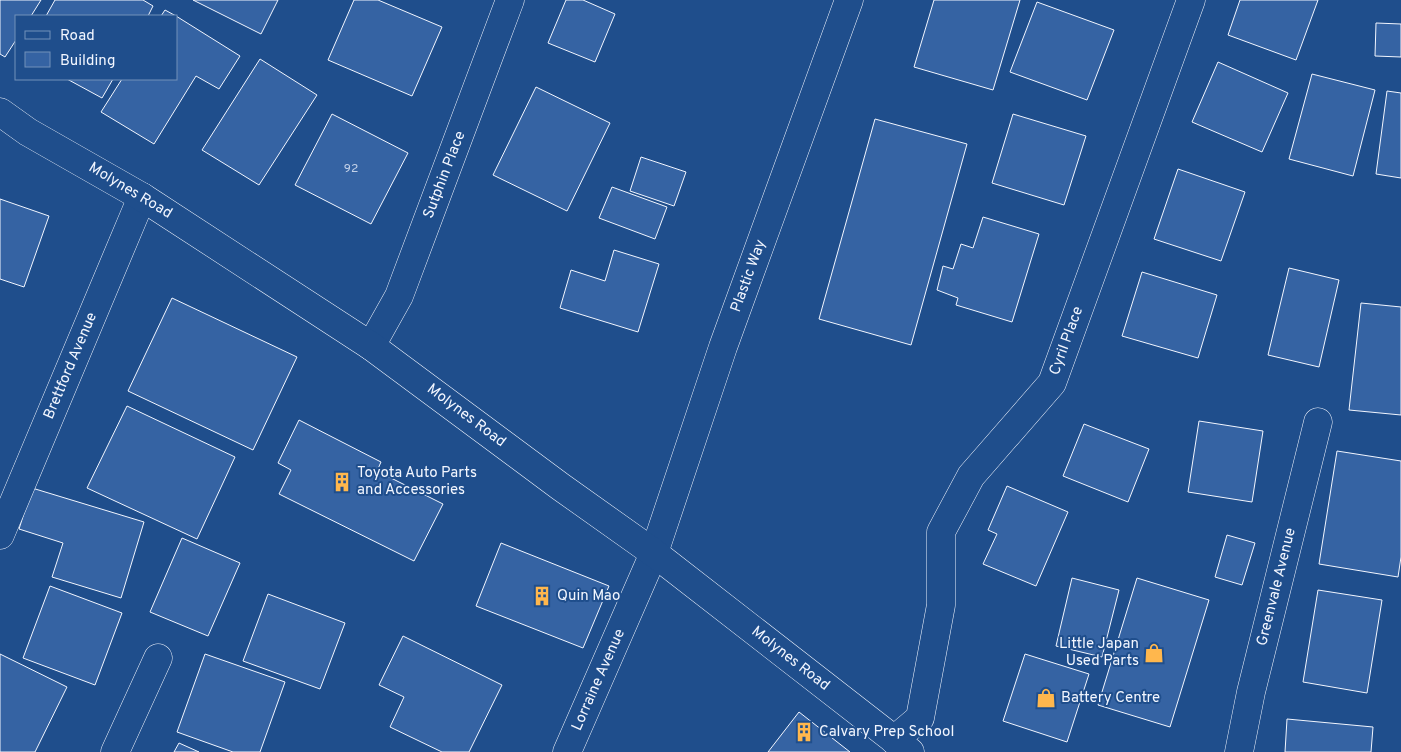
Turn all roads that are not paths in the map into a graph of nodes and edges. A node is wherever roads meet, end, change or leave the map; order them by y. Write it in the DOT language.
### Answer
graph roads {
  1 [pos="510,0"];
  2 [pos="849,0"];
  3 [pos="1191,0"];
  4 [pos="0,112"];
  5 [pos="142,196"];
  6 [pos="371,346"];
  7 [pos="1318,422"];
  8 [pos="0,535"];
  9 [pos="654,553"];
  10 [pos="158,658"];
  11 [pos="902,746"];
  12 [pos="115,752"];
  13 [pos="567,752"];
  14 [pos="1239,752"];
  1 -- 6 [label="street, Sutphin Place"];
  2 -- 9 [label="street, Plastic Way"];
  3 -- 11 [label="street, Cyril Place"];
  4 -- 5 [label="street, Molynes Road"];
  5 -- 6 [label="street, Molynes Road"];
  5 -- 8 [label="street, Brettford Avenue"];
  6 -- 9 [label="street, Molynes Road"];
  7 -- 14 [label="street, Greenvale Avenue"];
  9 -- 11 [label="street, Molynes Road"];
  9 -- 13 [label="street, Lorraine Avenue"];
  10 -- 12 [label="street"];
}
